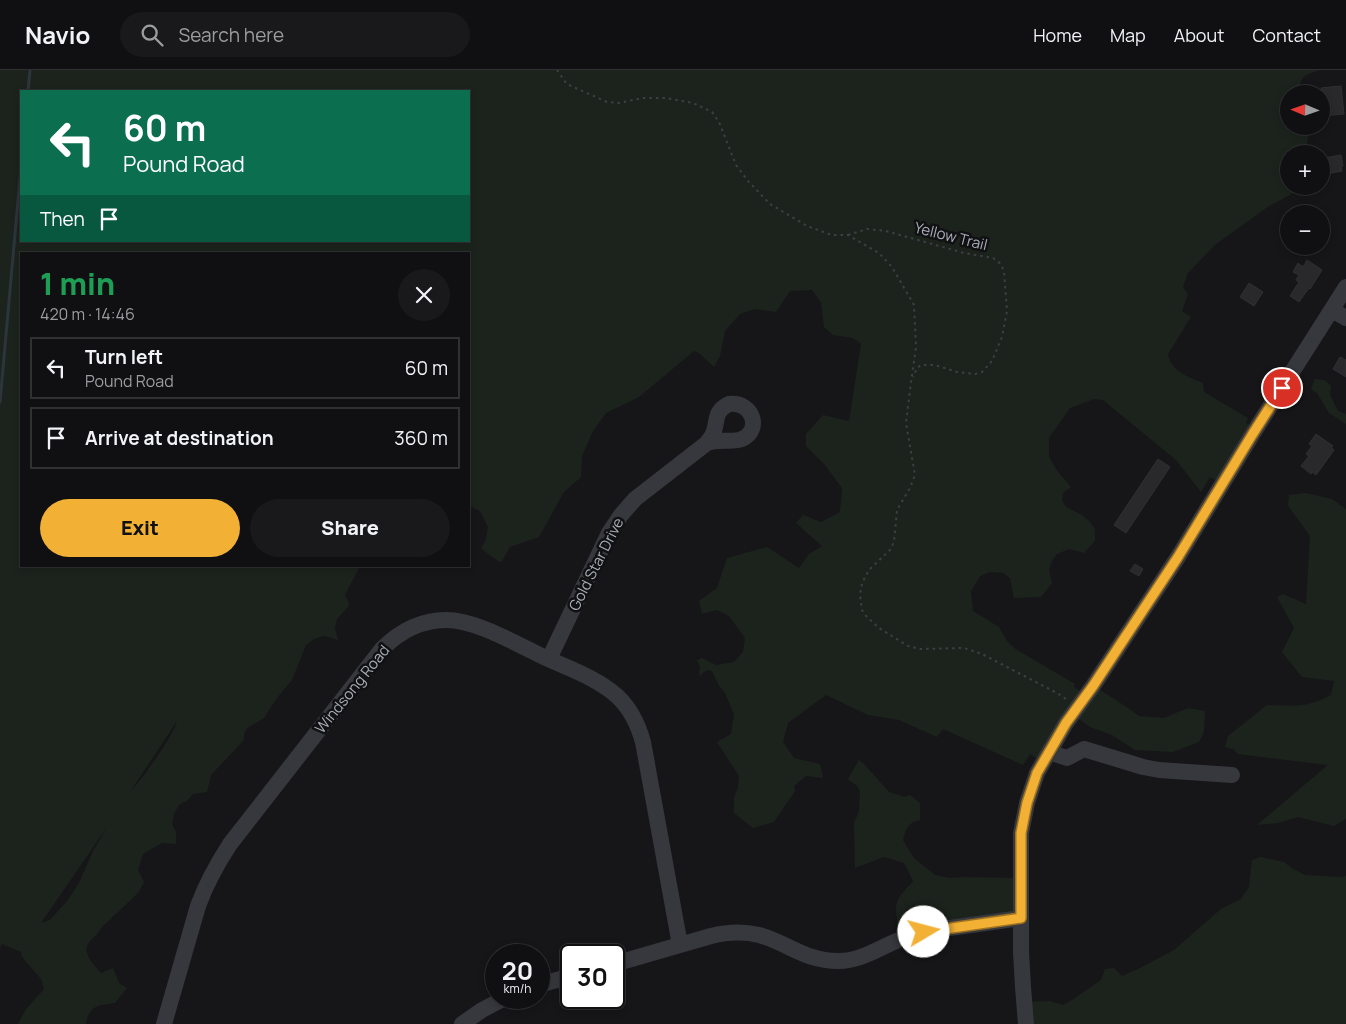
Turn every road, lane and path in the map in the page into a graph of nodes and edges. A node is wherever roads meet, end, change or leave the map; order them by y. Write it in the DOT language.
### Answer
graph roads {
  1 [pos="556,70"];
  2 [pos="848,235"];
  3 [pos="1346,287"];
  4 [pos="1339,314"];
  5 [pos="911,382"];
  6 [pos="707,443"];
  7 [pos="548,659"];
  8 [pos="1073,714"];
  9 [pos="1084,749"];
  10 [pos="1049,752"];
  11 [pos="1232,775"];
  12 [pos="1021,918"];
  13 [pos="680,945"];
  14 [pos="625,961"];
  15 [pos="485,1008"];
  16 [pos="164,1024"];
  17 [pos="462,1024"];
  18 [pos="1026,1024"];
  1 -- 2 [label="path"];
  2 -- 5 [label="path"];
  2 -- 5 [label="path, Yellow Trail"];
  3 -- 4 [label="street"];
  4 -- 8 [label="street"];
  5 -- 8 [label="path"];
  6 -- 7 [label="street, Gold Star Drive"];
  7 -- 13 [label="street, Windsong Road"];
  7 -- 16 [label="street, Windsong Road"];
  8 -- 9 [label="street"];
  8 -- 10 [label="street"];
  9 -- 10 [label="street"];
  9 -- 11 [label="street"];
  10 -- 12 [label="street"];
  12 -- 13 [label="street"];
  12 -- 18 [label="street"];
  13 -- 14 [label="street"];
  15 -- 17 [label="street"];
}
